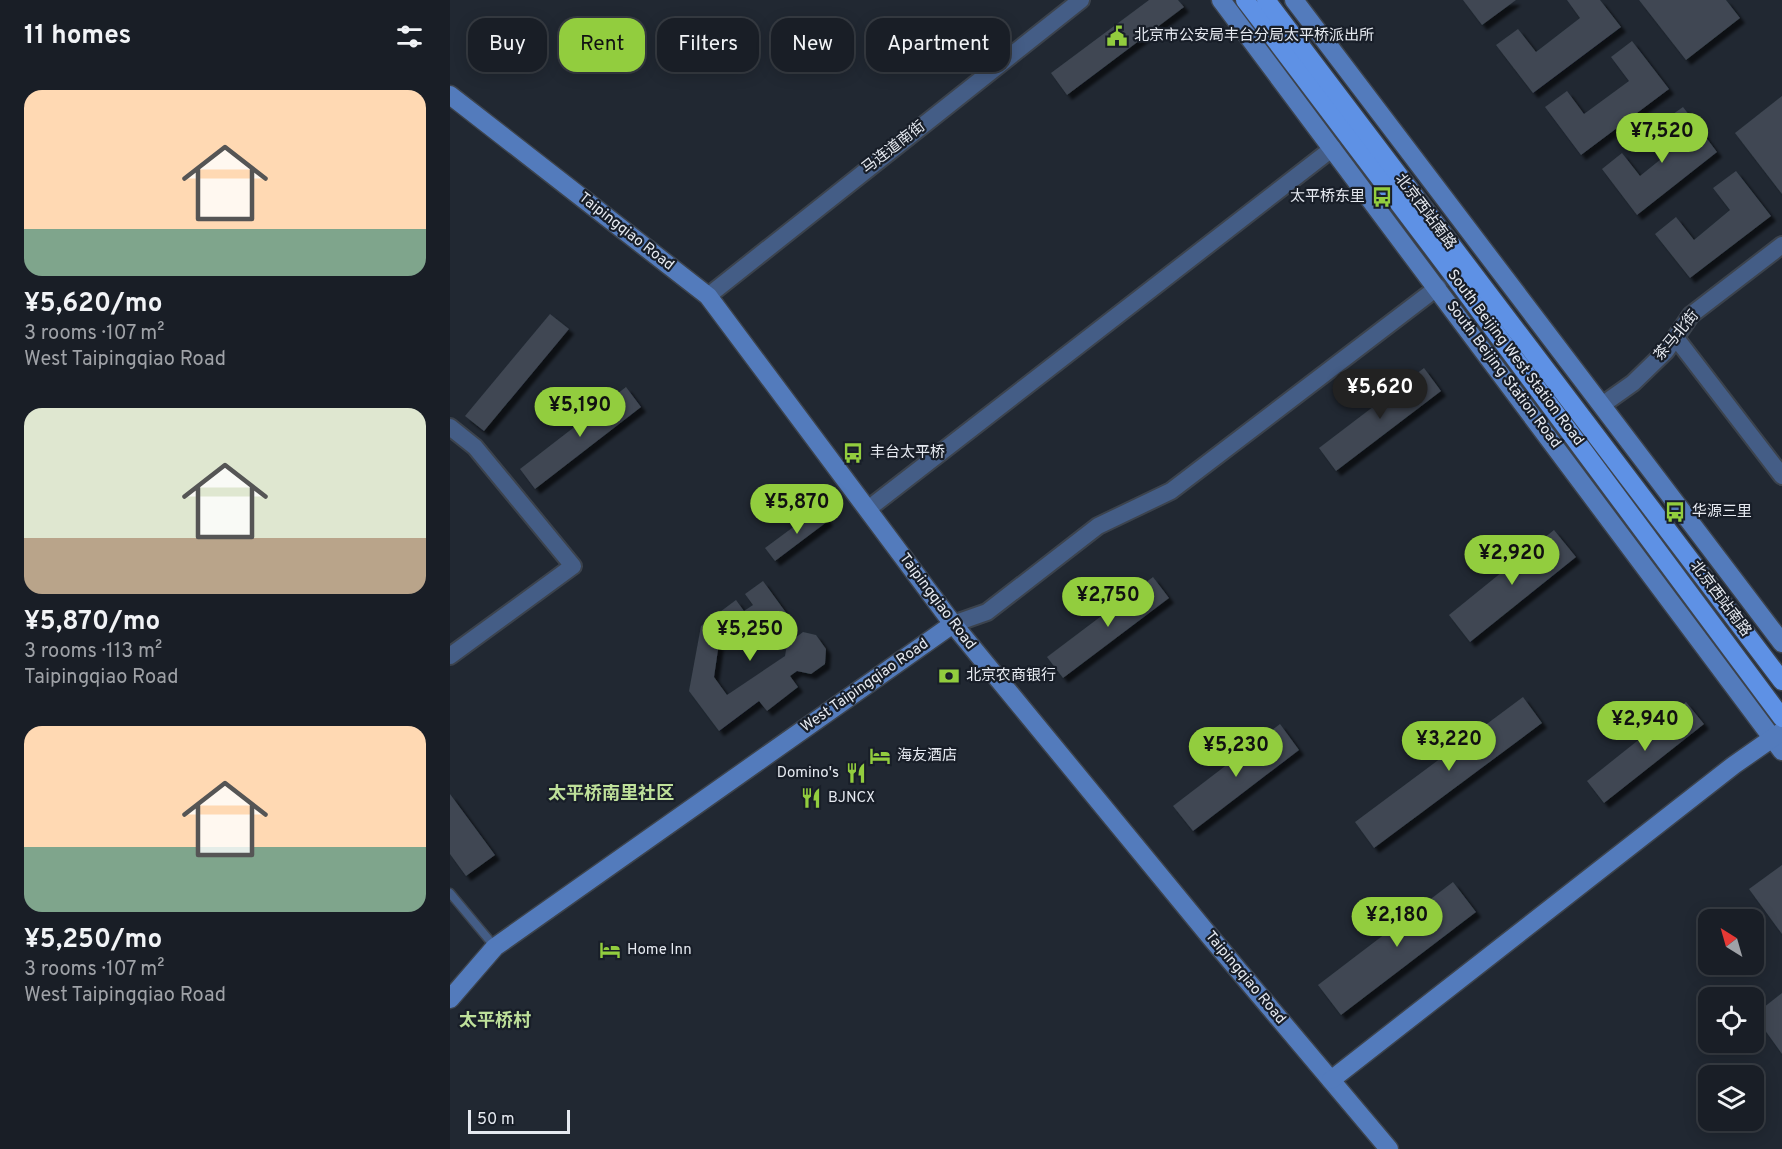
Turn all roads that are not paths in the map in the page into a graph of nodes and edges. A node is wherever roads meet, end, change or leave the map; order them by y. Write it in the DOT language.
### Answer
graph roads {
  1 [pos="1081,0"];
  2 [pos="1221,0"];
  3 [pos="1245,0"];
  4 [pos="1266,0"];
  5 [pos="1294,0"];
  6 [pos="450,95"];
  7 [pos="1333,148"];
  8 [pos="1782,245"];
  9 [pos="1438,287"];
  10 [pos="708,296"];
  11 [pos="1676,338"];
  12 [pos="1602,405"];
  13 [pos="450,427"];
  14 [pos="1782,476"];
  15 [pos="868,509"];
  16 [pos="953,624"];
  17 [pos="1782,643"];
  18 [pos="450,656"];
  19 [pos="1782,681"];
  20 [pos="1782,718"];
  21 [pos="1779,740"];
  22 [pos="450,893"];
  23 [pos="495,947"];
  24 [pos="450,999"];
  25 [pos="1331,1080"];
  26 [pos="1389,1149"];
  1 -- 10 [label="street, 马连道南街"];
  2 -- 7 [label="street, South Beijing Station Road"];
  3 -- 20 [label="main road, South Beijing West Station Road"];
  4 -- 19 [label="main road, 北京西站南路"];
  5 -- 12 [label="street"];
  6 -- 10 [label="street, Taipingqiao Road"];
  7 -- 9 [label="street, South Beijing Station Road"];
  7 -- 15 [label="street"];
  8 -- 11 [label="street, 茶马北街"];
  9 -- 16 [label="street, West Taipingqiao Road"];
  9 -- 21 [label="street, South Beijing Station Road"];
  10 -- 15 [label="street, Taipingqiao Road"];
  11 -- 12 [label="street, 茶马北街"];
  11 -- 14 [label="street"];
  12 -- 17 [label="street"];
  13 -- 18 [label="street"];
  15 -- 16 [label="street, Taipingqiao Road"];
  16 -- 23 [label="street, West Taipingqiao Road"];
  16 -- 25 [label="street, Taipingqiao Road"];
  21 -- 25 [label="street"];
  22 -- 23 [label="lane"];
  23 -- 24 [label="street, West Taipingqiao Road"];
  25 -- 26 [label="street, Taipingqiao Road"];
}
